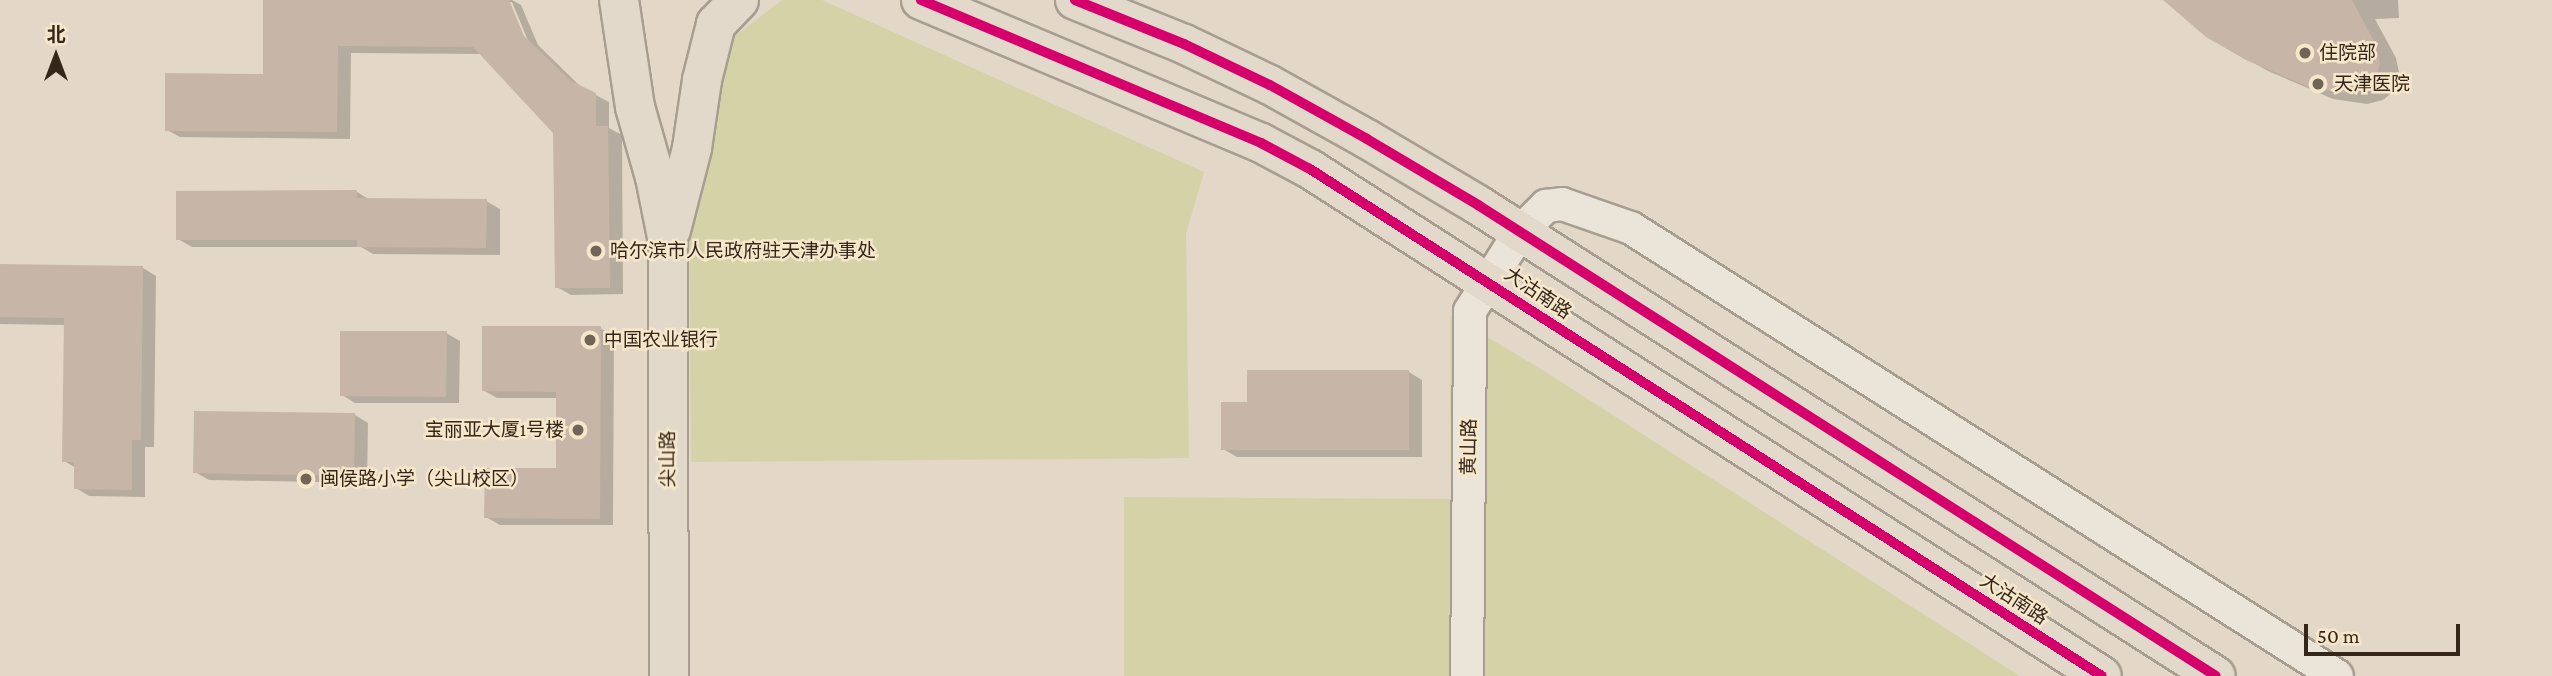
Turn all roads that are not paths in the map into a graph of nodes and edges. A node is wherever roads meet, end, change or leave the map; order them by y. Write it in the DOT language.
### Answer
graph roads {
  1 [pos="619,0"];
  2 [pos="740,0"];
  3 [pos="921,0"];
  4 [pos="1075,0"];
  5 [pos="1117,0"];
  6 [pos="1184,44"];
  7 [pos="1520,232"];
  8 [pos="668,243"];
  9 [pos="1488,280"];
  10 [pos="669,676"];
  11 [pos="1467,676"];
  12 [pos="2102,676"];
  13 [pos="2216,676"];
  14 [pos="2337,676"];
  1 -- 8 [label="main road, 尖山路"];
  2 -- 8 [label="main road, 尖山路"];
  3 -- 9 [label="main road, 大沽南路"];
  4 -- 6 [label="main road, 大沽南路"];
  5 -- 6 [label="main road"];
  6 -- 7 [label="main road, 大沽南路"];
  7 -- 9 [label="street, 黄山路"];
  7 -- 13 [label="main road, 大沽南路"];
  7 -- 14 [label="street, 黄山路"];
  8 -- 10 [label="main road, 尖山路"];
  9 -- 11 [label="street, 黄山路"];
  9 -- 12 [label="main road, 大沽南路"];
}
